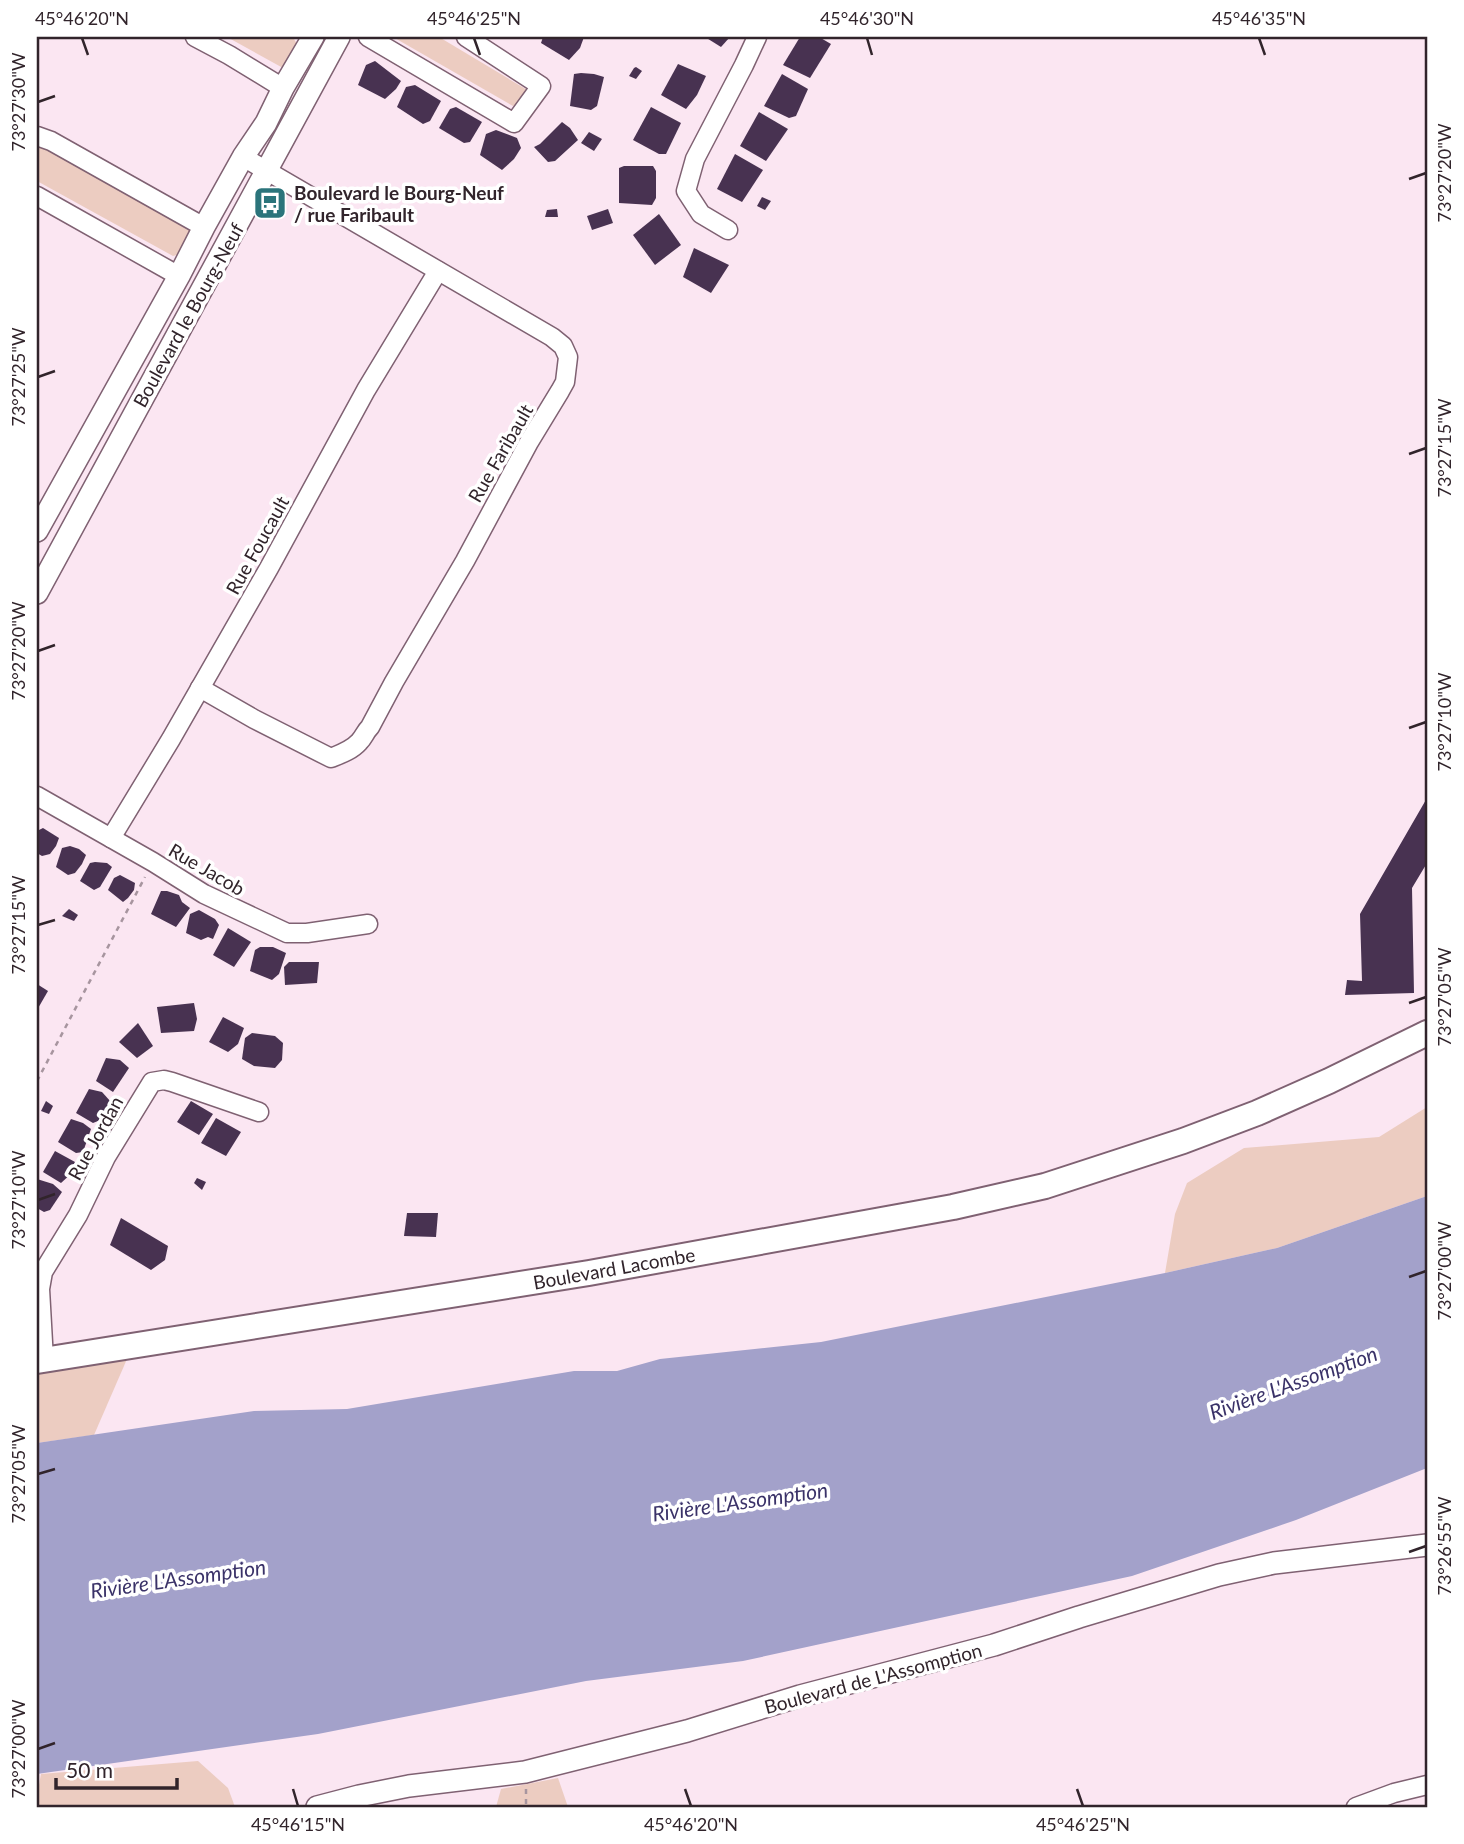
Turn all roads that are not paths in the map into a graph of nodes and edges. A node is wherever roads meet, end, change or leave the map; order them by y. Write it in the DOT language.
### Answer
graph roads {
  1 [pos="195,37"];
  2 [pos="339,37"];
  3 [pos="369,37"];
  4 [pos="466,37"];
  5 [pos="757,37"];
  6 [pos="309,38"];
  7 [pos="283,88"];
  8 [pos="37,136"];
  9 [pos="243,157"];
  10 [pos="267,171"];
  11 [pos="37,197"];
  12 [pos="204,227"];
  13 [pos="728,230"];
  14 [pos="438,271"];
  15 [pos="179,276"];
  16 [pos="37,531"];
  17 [pos="37,593"];
  18 [pos="200,688"];
  19 [pos="37,796"];
  20 [pos="111,838"];
  21 [pos="368,924"];
  22 [pos="1427,1033"];
  23 [pos="259,1112"];
  24 [pos="41,1360"];
  25 [pos="1427,1545"];
  26 [pos="1427,1785"];
  27 [pos="317,1807"];
  28 [pos="1356,1807"];
  1 -- 7 [label="street"];
  2 -- 10 [label="street, Boulevard le Bourg-Neuf"];
  3 -- 4 [label="street"];
  5 -- 13 [label="street"];
  6 -- 7 [label="street, Boulevard le Bourg-Neuf"];
  7 -- 9 [label="street, Boulevard le Bourg-Neuf"];
  8 -- 12 [label="street"];
  9 -- 10 [label="street, Rue Faribault"];
  9 -- 12 [label="street, Boulevard le Bourg-Neuf"];
  10 -- 14 [label="street, Rue Faribault"];
  10 -- 17 [label="street, Boulevard le Bourg-Neuf"];
  11 -- 15 [label="street"];
  12 -- 15 [label="street, Boulevard le Bourg-Neuf"];
  14 -- 18 [label="street, Rue Foucault"];
  14 -- 18 [label="street, Rue Faribault"];
  15 -- 16 [label="street, Boulevard le Bourg-Neuf"];
  18 -- 20 [label="street, Rue Foucault"];
  19 -- 20 [label="street, Rue Jacob"];
  20 -- 21 [label="street, Rue Jacob"];
  22 -- 24 [label="main road, Boulevard Lacombe"];
  23 -- 24 [label="street, Rue Jordan"];
  25 -- 27 [label="street, Boulevard de L'Assomption"];
  26 -- 28 [label="street"];
}
